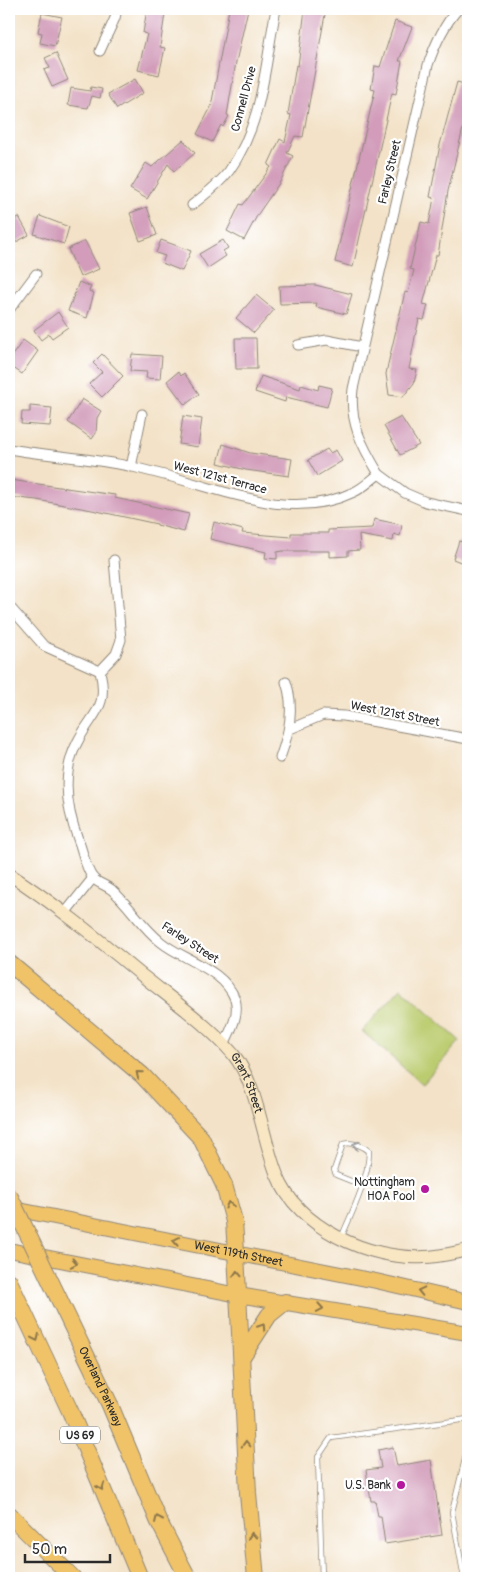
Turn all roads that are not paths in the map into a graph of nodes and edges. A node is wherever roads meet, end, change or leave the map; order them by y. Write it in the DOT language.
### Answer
graph roads {
  1 [pos="117,9"];
  2 [pos="276,9"];
  3 [pos="458,9"];
  4 [pos="100,51"];
  5 [pos="192,205"];
  6 [pos="36,274"];
  7 [pos="9,310"];
  8 [pos="298,345"];
  9 [pos="362,347"];
  10 [pos="142,414"];
  11 [pos="9,449"];
  12 [pos="131,467"];
  13 [pos="378,474"];
  14 [pos="468,511"];
  15 [pos="114,560"];
  16 [pos="9,606"];
  17 [pos="100,672"];
  18 [pos="286,682"];
  19 [pos="290,729"];
  20 [pos="468,739"];
  21 [pos="280,758"];
  22 [pos="9,874"];
  23 [pos="93,878"];
  24 [pos="65,913"];
  25 [pos="9,962"];
  26 [pos="224,1045"];
  27 [pos="361,1185"];
  28 [pos="9,1195"];
  29 [pos="9,1208"];
  30 [pos="341,1239"];
  31 [pos="9,1250"];
  32 [pos="468,1250"];
  33 [pos="236,1253"];
  34 [pos="12,1288"];
  35 [pos="238,1295"];
  36 [pos="285,1302"];
  37 [pos="468,1302"];
  38 [pos="468,1333"];
  39 [pos="243,1355"];
  40 [pos="468,1419"];
  41 [pos="468,1447"];
  42 [pos="9,1514"];
  43 [pos="73,1578"];
  44 [pos="140,1578"];
  45 [pos="188,1578"];
  46 [pos="256,1578"];
  47 [pos="322,1578"];
  48 [pos="464,1578"];
  1 -- 4 [label="street"];
  2 -- 5 [label="street, Connell Drive"];
  3 -- 9 [label="street, Farley Street"];
  6 -- 7 [label="street"];
  8 -- 9 [label="street"];
  9 -- 13 [label="street, Farley Street"];
  10 -- 12 [label="street"];
  11 -- 12 [label="street, West 121st Terrace"];
  12 -- 13 [label="street, West 121st Terrace"];
  13 -- 14 [label="street"];
  15 -- 17 [label="street"];
  16 -- 17 [label="street"];
  17 -- 23 [label="street"];
  18 -- 19 [label="street"];
  19 -- 20 [label="street, West 121st Street"];
  19 -- 21 [label="street"];
  22 -- 24 [label="street, Grant Street"];
  23 -- 24 [label="street"];
  23 -- 26 [label="street, Farley Street"];
  24 -- 26 [label="street, Grant Street"];
  33 -- 25 [label="highway, one-way"];
  26 -- 30 [label="street, Grant Street"];
  27 -- 27 [label="lane, one-way"];
  27 -- 30 [label="lane"];
  45 -- 28 [label="highway, Overland Parkway / US 69, one-way, bridge"];
  33 -- 29 [label="main road, West 119th Street, one-way"];
  30 -- 32 [label="street, Grant Street"];
  31 -- 35 [label="main road, one-way"];
  35 -- 33 [label="highway, one-way"];
  37 -- 33 [label="main road, West 119th Street, one-way"];
  34 -- 44 [label="highway, US 69, one-way"];
  35 -- 36 [label="main road"];
  35 -- 39 [label="highway"];
  36 -- 38 [label="main road, one-way"];
  39 -- 36 [label="highway, one-way"];
  46 -- 39 [label="highway, one-way"];
  40 -- 47 [label="lane"];
  41 -- 48 [label="lane"];
  42 -- 43 [label="highway"];
}
